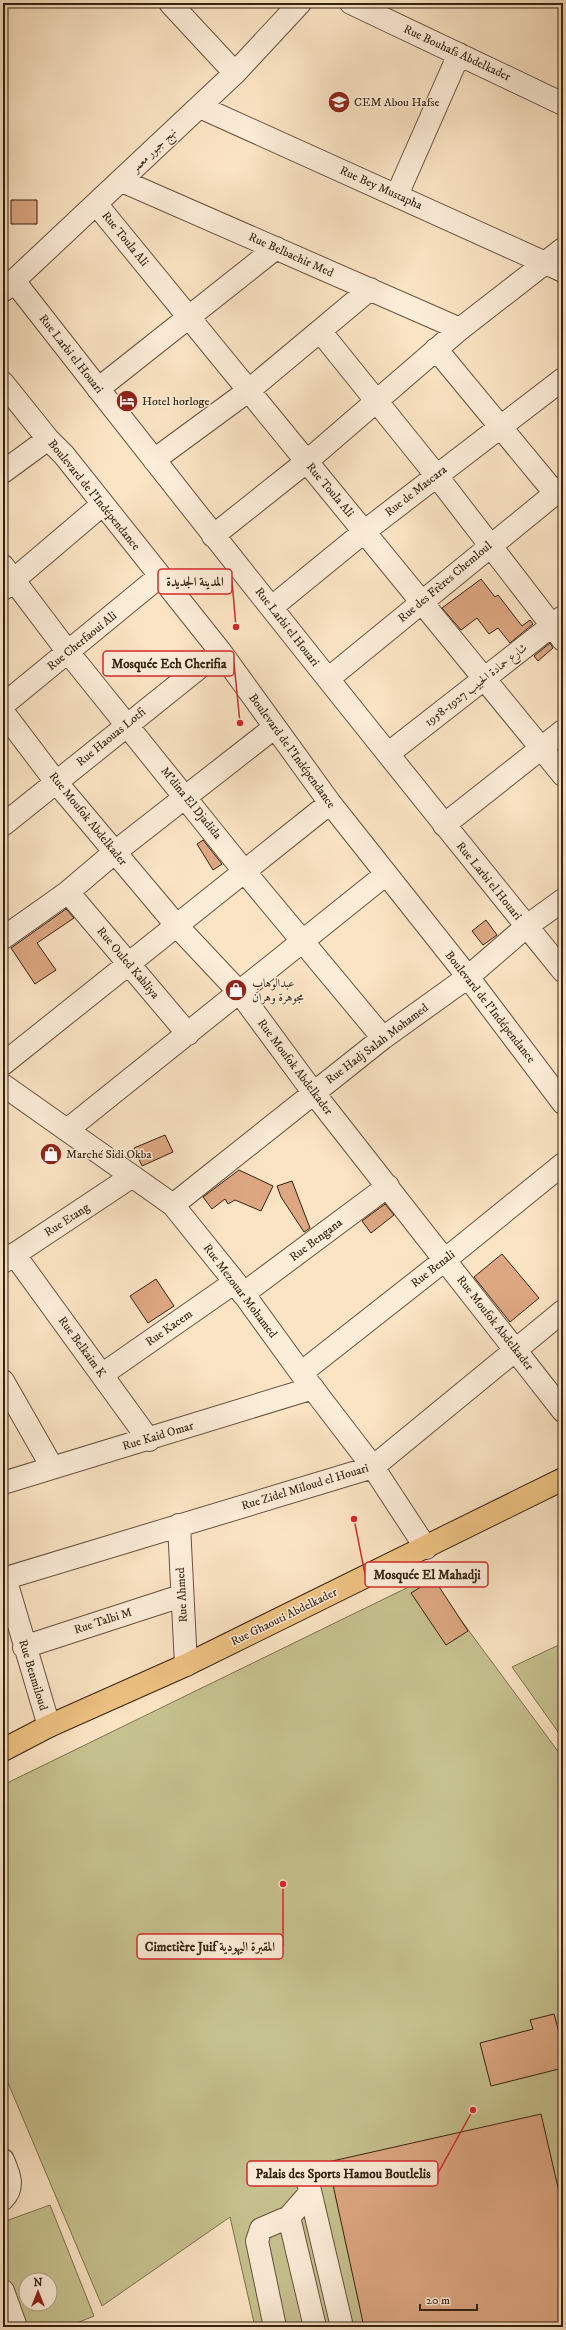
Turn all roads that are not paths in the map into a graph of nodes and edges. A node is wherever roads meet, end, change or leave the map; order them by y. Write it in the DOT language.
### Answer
graph roads {
  1 [pos="170,3"];
  2 [pos="300,3"];
  3 [pos="351,3"];
  4 [pos="459,54"];
  5 [pos="235,73"];
  6 [pos="563,104"];
  7 [pos="200,107"];
  8 [pos="122,181"];
  9 [pos="397,196"];
  10 [pos="97,205"];
  11 [pos="276,248"];
  12 [pos="563,249"];
  13 [pos="555,267"];
  14 [pos="8,286"];
  15 [pos="370,289"];
  16 [pos="189,318"];
  17 [pos="460,329"];
  18 [pos="320,331"];
  19 [pos="436,350"];
  20 [pos="563,379"];
  21 [pos="3,383"];
  22 [pos="98,389"];
  23 [pos="248,391"];
  24 [pos="376,401"];
  25 [pos="500,427"];
  26 [pos="48,439"];
  27 [pos="154,460"];
  28 [pos="306,462"];
  29 [pos="3,472"];
  30 [pos="436,475"];
  31 [pos="559,490"];
  32 [pos="103,504"];
  33 [pos="364,531"];
  34 [pos="213,536"];
  35 [pos="491,544"];
  36 [pos="160,576"];
  37 [pos="7,578"];
  38 [pos="422,603"];
  39 [pos="272,607"];
  40 [pos="559,628"];
  41 [pos="220,651"];
  42 [pos="68,652"];
  43 [pos="328,679"];
  44 [pos="483,679"];
  45 [pos="3,705"];
  46 [pos="3,712"];
  47 [pos="126,724"];
  48 [pos="275,727"];
  49 [pos="563,731"];
  50 [pos="541,749"];
  51 [pos="389,753"];
  52 [pos="563,775"];
  53 [pos="56,782"];
  54 [pos="186,796"];
  55 [pos="330,803"];
  56 [pos="3,825"];
  57 [pos="444,825"];
  58 [pos="115,852"];
  59 [pos="244,872"];
  60 [pos="385,875"];
  61 [pos="68,892"];
  62 [pos="563,900"];
  63 [pos="177,926"];
  64 [pos="527,926"];
  65 [pos="3,938"];
  66 [pos="302,941"];
  67 [pos="130,964"];
  68 [pos="563,971"];
  69 [pos="468,977"];
  70 [pos="240,993"];
  71 [pos="188,1034"];
  72 [pos="383,1038"];
  73 [pos="3,1064"];
  74 [pos="3,1085"];
  75 [pos="313,1092"];
  76 [pos="563,1103"];
  77 [pos="67,1130"];
  78 [pos="563,1164"];
  79 [pos="131,1177"];
  80 [pos="388,1186"];
  81 [pos="173,1205"];
  82 [pos="9,1258"];
  83 [pos="446,1259"];
  84 [pos="239,1288"];
  85 [pos="563,1311"];
  86 [pos="515,1349"];
  87 [pos="103,1374"];
  88 [pos="307,1380"];
  89 [pos="3,1382"];
  90 [pos="561,1404"];
  91 [pos="149,1440"];
  92 [pos="373,1466"];
  93 [pos="52,1467"];
  94 [pos="563,1479"];
  95 [pos="3,1483"];
  96 [pos="178,1525"];
  97 [pos="426,1548"];
  98 [pos="4,1578"];
  99 [pos="181,1596"];
  100 [pos="24,1647"];
  101 [pos="186,1665"];
  102 [pos="49,1726"];
  103 [pos="3,1750"];
  104 [pos="3,2160"];
  105 [pos="3,2199"];
  106 [pos="289,2217"];
  107 [pos="3,2292"];
  108 [pos="16,2327"];
  109 [pos="275,2327"];
  110 [pos="315,2327"];
  111 [pos="342,2327"];
  1 -- 5 [label="street"];
  2 -- 5 [label="street, نهج جبور معمر"];
  3 -- 4 [label="street, Rue Bouhafs Abdelkader"];
  4 -- 6 [label="street, Rue Bouhafs Abdelkader"];
  4 -- 9 [label="street"];
  5 -- 7 [label="street, نهج جبور معمر"];
  7 -- 8 [label="street, نهج جبور معمر"];
  7 -- 9 [label="street, Rue Bey Mustapha"];
  8 -- 10 [label="street, نهج جبور معمر"];
  8 -- 11 [label="street, Rue Belbachir Med"];
  9 -- 13 [label="street, Rue Bey Mustapha"];
  10 -- 14 [label="street, نهج جبور معمر"];
  10 -- 16 [label="street, Rue Toula Ali"];
  11 -- 15 [label="street, Rue Belbachir Med"];
  11 -- 16 [label="street"];
  12 -- 13 [label="street"];
  13 -- 17 [label="street"];
  14 -- 22 [label="street, Rue Larbi el Houari"];
  15 -- 17 [label="street, Rue Belbachir Med"];
  15 -- 18 [label="street"];
  16 -- 22 [label="street"];
  16 -- 23 [label="street, Rue Toula Ali"];
  17 -- 19 [label="street"];
  18 -- 23 [label="street"];
  18 -- 24 [label="street"];
  19 -- 24 [label="street"];
  19 -- 25 [label="street"];
  20 -- 25 [label="street, Rue de Mascara"];
  21 -- 26 [label="street, Boulevard de l'Indépendance"];
  22 -- 27 [label="street, Rue Larbi el Houari"];
  23 -- 27 [label="street"];
  23 -- 28 [label="street, Rue Toula Ali"];
  24 -- 28 [label="street"];
  24 -- 30 [label="street"];
  25 -- 30 [label="street, Rue de Mascara"];
  25 -- 31 [label="street"];
  26 -- 29 [label="street"];
  26 -- 32 [label="street, Boulevard de l'Indépendance"];
  27 -- 34 [label="street, Rue Larbi el Houari"];
  28 -- 33 [label="street, Rue Toula Ali"];
  28 -- 34 [label="street"];
  30 -- 33 [label="street, Rue de Mascara"];
  30 -- 35 [label="street"];
  31 -- 35 [label="street, Rue des Frères Chemloul"];
  32 -- 36 [label="street, Boulevard de l'Indépendance"];
  32 -- 37 [label="street"];
  33 -- 38 [label="street, Rue Toula Ali"];
  33 -- 39 [label="street, Rue de Mascara"];
  34 -- 39 [label="street, Rue Larbi el Houari"];
  35 -- 38 [label="street, Rue des Frères Chemloul"];
  35 -- 40 [label="street"];
  36 -- 41 [label="street, Boulevard de l'Indépendance"];
  36 -- 42 [label="street, Rue Cherfaoui Ali"];
  37 -- 42 [label="street, M'dina El Djadida"];
  38 -- 43 [label="street, Rue des Frères Chemloul"];
  38 -- 44 [label="street, Rue Toula Ali"];
  39 -- 43 [label="street, Rue Larbi el Houari"];
  40 -- 44 [label="street, شارع حمادة الحبيب 1927-1958"];
  41 -- 47 [label="street, Rue Haouas Lotfi"];
  41 -- 48 [label="street, Boulevard de l'Indépendance"];
  42 -- 45 [label="street, Rue Cherfaoui Ali"];
  42 -- 47 [label="street, M'dina El Djadida"];
  43 -- 51 [label="street, Rue Larbi el Houari"];
  44 -- 50 [label="street, Rue Toula Ali"];
  44 -- 51 [label="street, شارع حمادة الحبيب 1927-1958"];
  46 -- 53 [label="street, Rue Moufok Abdelkader"];
  47 -- 53 [label="street, Rue Haouas Lotfi"];
  47 -- 54 [label="street, M'dina El Djadida"];
  48 -- 54 [label="street"];
  48 -- 55 [label="street, Boulevard de l'Indépendance"];
  49 -- 50 [label="street"];
  50 -- 52 [label="street, Rue Toula Ali"];
  50 -- 57 [label="street"];
  51 -- 57 [label="street, Rue Larbi el Houari"];
  53 -- 56 [label="street, Rue Haouas Lotfi"];
  53 -- 58 [label="street, Rue Moufok Abdelkader"];
  54 -- 58 [label="street"];
  54 -- 59 [label="street, M'dina El Djadida"];
  55 -- 59 [label="street"];
  55 -- 60 [label="street, Boulevard de l'Indépendance"];
  57 -- 64 [label="street, Rue Larbi el Houari"];
  58 -- 61 [label="street"];
  58 -- 63 [label="street, Rue Moufok Abdelkader"];
  59 -- 63 [label="street"];
  59 -- 66 [label="street, M'dina El Djadida"];
  60 -- 66 [label="street"];
  60 -- 69 [label="street, Boulevard de l'Indépendance"];
  61 -- 65 [label="street"];
  61 -- 67 [label="street, Rue Ouled Kabliya"];
  62 -- 64 [label="street, Rue Hadj Salah Mohamed"];
  63 -- 67 [label="street"];
  63 -- 70 [label="street, Rue Moufok Abdelkader"];
  64 -- 68 [label="street, Rue Larbi el Houari"];
  64 -- 69 [label="street, Rue Hadj Salah Mohamed"];
  66 -- 70 [label="street"];
  66 -- 72 [label="street, M'dina El Djadida"];
  67 -- 71 [label="street, Rue Ouled Kabliya"];
  67 -- 73 [label="street"];
  69 -- 72 [label="street, Rue Hadj Salah Mohamed"];
  69 -- 76 [label="street, Boulevard de l'Indépendance"];
  70 -- 71 [label="street"];
  70 -- 75 [label="street, Rue Moufok Abdelkader"];
  71 -- 77 [label="street"];
  72 -- 75 [label="street, Rue Hadj Salah Mohamed"];
  74 -- 77 [label="street, Rue Mezouar Mohamed"];
  75 -- 80 [label="street, Rue Moufok Abdelkader"];
  75 -- 81 [label="street, Rue Hadj Salah Mohamed"];
  77 -- 79 [label="street, Rue Mezouar Mohamed"];
  78 -- 83 [label="street, Rue Benali"];
  79 -- 81 [label="street, Rue Mezouar Mohamed"];
  79 -- 82 [label="street, Rue Etang"];
  80 -- 83 [label="street, Rue Moufok Abdelkader"];
  80 -- 84 [label="street, Rue Bengana"];
  81 -- 84 [label="street, Rue Mezouar Mohamed"];
  82 -- 87 [label="street, Rue Belkaim K"];
  83 -- 86 [label="street, Rue Moufok Abdelkader"];
  83 -- 88 [label="street, Rue Benali"];
  84 -- 87 [label="street, Rue Kacem"];
  84 -- 88 [label="street, Rue Mezouar Mohamed"];
  85 -- 86 [label="street, Rue Zidel Miloud el Houari"];
  86 -- 90 [label="street, Rue Moufok Abdelkader"];
  86 -- 92 [label="street, Rue Zidel Miloud el Houari"];
  87 -- 91 [label="street, Rue Belkaim K"];
  88 -- 91 [label="street, Rue Kaid Omar"];
  88 -- 92 [label="street, Rue Mezouar Mohamed"];
  89 -- 93 [label="street"];
  91 -- 93 [label="street, Rue Kaid Omar"];
  92 -- 96 [label="street, Rue Zidel Miloud el Houari"];
  92 -- 97 [label="street, Rue Mezouar Mohamed"];
  93 -- 95 [label="street, Rue Kaid Omar"];
  94 -- 97 [label="main road, Rue Ghaouti Abdelkader"];
  96 -- 98 [label="street, Rue Zidel Miloud el Houari"];
  96 -- 99 [label="street, Rue Ahmed"];
  97 -- 101 [label="main road, Rue Ghaouti Abdelkader"];
  98 -- 100 [label="street, Rue Benmiloud"];
  99 -- 100 [label="street, Rue Talbi M"];
  99 -- 101 [label="street, Rue Ahmed"];
  100 -- 102 [label="street, Rue Benmiloud"];
  101 -- 102 [label="main road, Rue Ghaouti Abdelkader"];
  102 -- 103 [label="main road, Rue Ghaouti Abdelkader"];
  104 -- 105 [label="street"];
  106 -- 109 [label="street"];
  106 -- 110 [label="street"];
  106 -- 111 [label="street"];
  107 -- 108 [label="street"];
}
